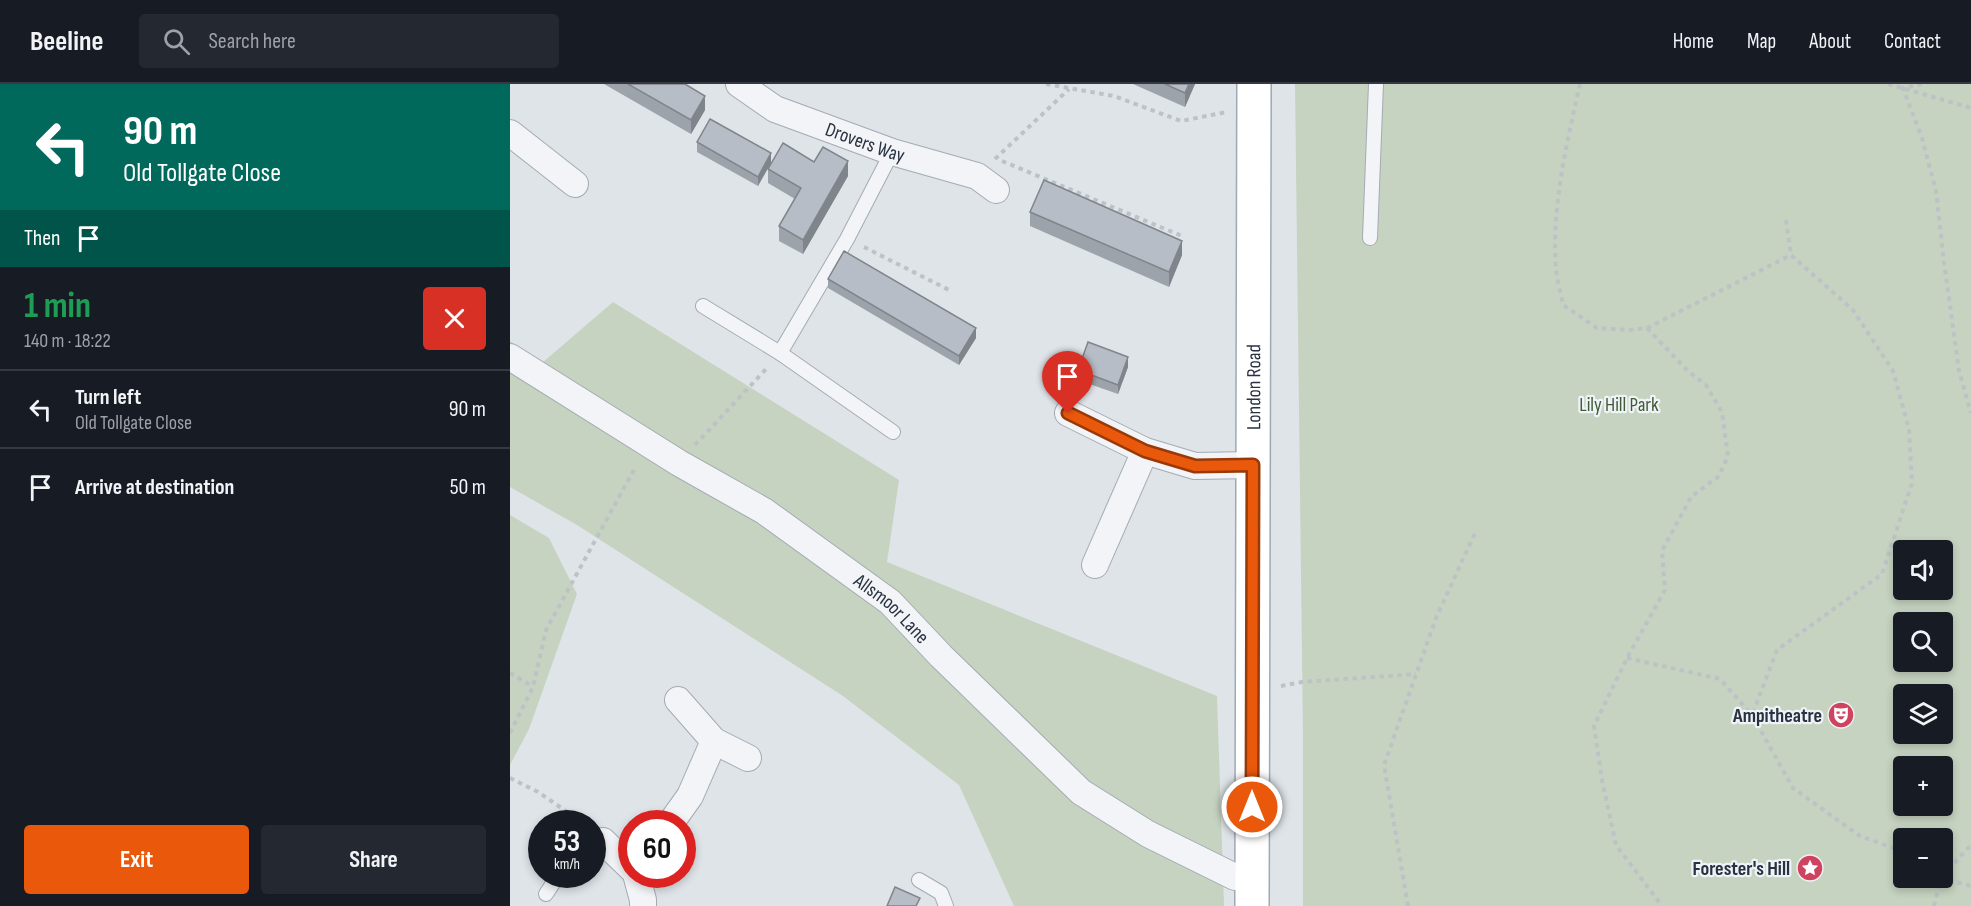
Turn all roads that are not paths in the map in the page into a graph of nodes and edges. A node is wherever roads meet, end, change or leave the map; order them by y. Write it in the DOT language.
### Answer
graph roads {
  1 [pos="739,84"];
  2 [pos="1254,84"];
  3 [pos="1376,84"];
  4 [pos="510,133"];
  5 [pos="892,152"];
  6 [pos="986,183"];
  7 [pos="575,184"];
  8 [pos="1370,238"];
  9 [pos="703,306"];
  10 [pos="780,353"];
  11 [pos="510,357"];
  12 [pos="1068,413"];
  13 [pos="893,432"];
  14 [pos="1145,451"];
  15 [pos="1253,465"];
  16 [pos="1095,565"];
  17 [pos="678,700"];
  18 [pos="714,741"];
  19 [pos="748,758"];
  20 [pos="680,810"];
  21 [pos="606,847"];
  22 [pos="618,857"];
  23 [pos="918,880"];
  24 [pos="1246,887"];
  25 [pos="550,888"];
  26 [pos="640,888"];
  27 [pos="546,894"];
  28 [pos="643,906"];
  29 [pos="946,906"];
  1 -- 5 [label="street, Drovers Way"];
  2 -- 15 [label="main road, London Road"];
  3 -- 8 [label="lane"];
  4 -- 7 [label="street"];
  5 -- 6 [label="street, Drovers Way"];
  5 -- 10 [label="lane"];
  9 -- 10 [label="lane"];
  10 -- 13 [label="lane"];
  11 -- 24 [label="street, Allsmoor Lane"];
  12 -- 14 [label="street"];
  14 -- 15 [label="street"];
  14 -- 16 [label="street"];
  15 -- 24 [label="main road, London Road"];
  17 -- 18 [label="street"];
  18 -- 19 [label="street"];
  18 -- 20 [label="street"];
  21 -- 22 [label="street"];
  23 -- 29 [label="lane"];
  25 -- 27 [label="lane"];
  26 -- 28 [label="street"];
}
